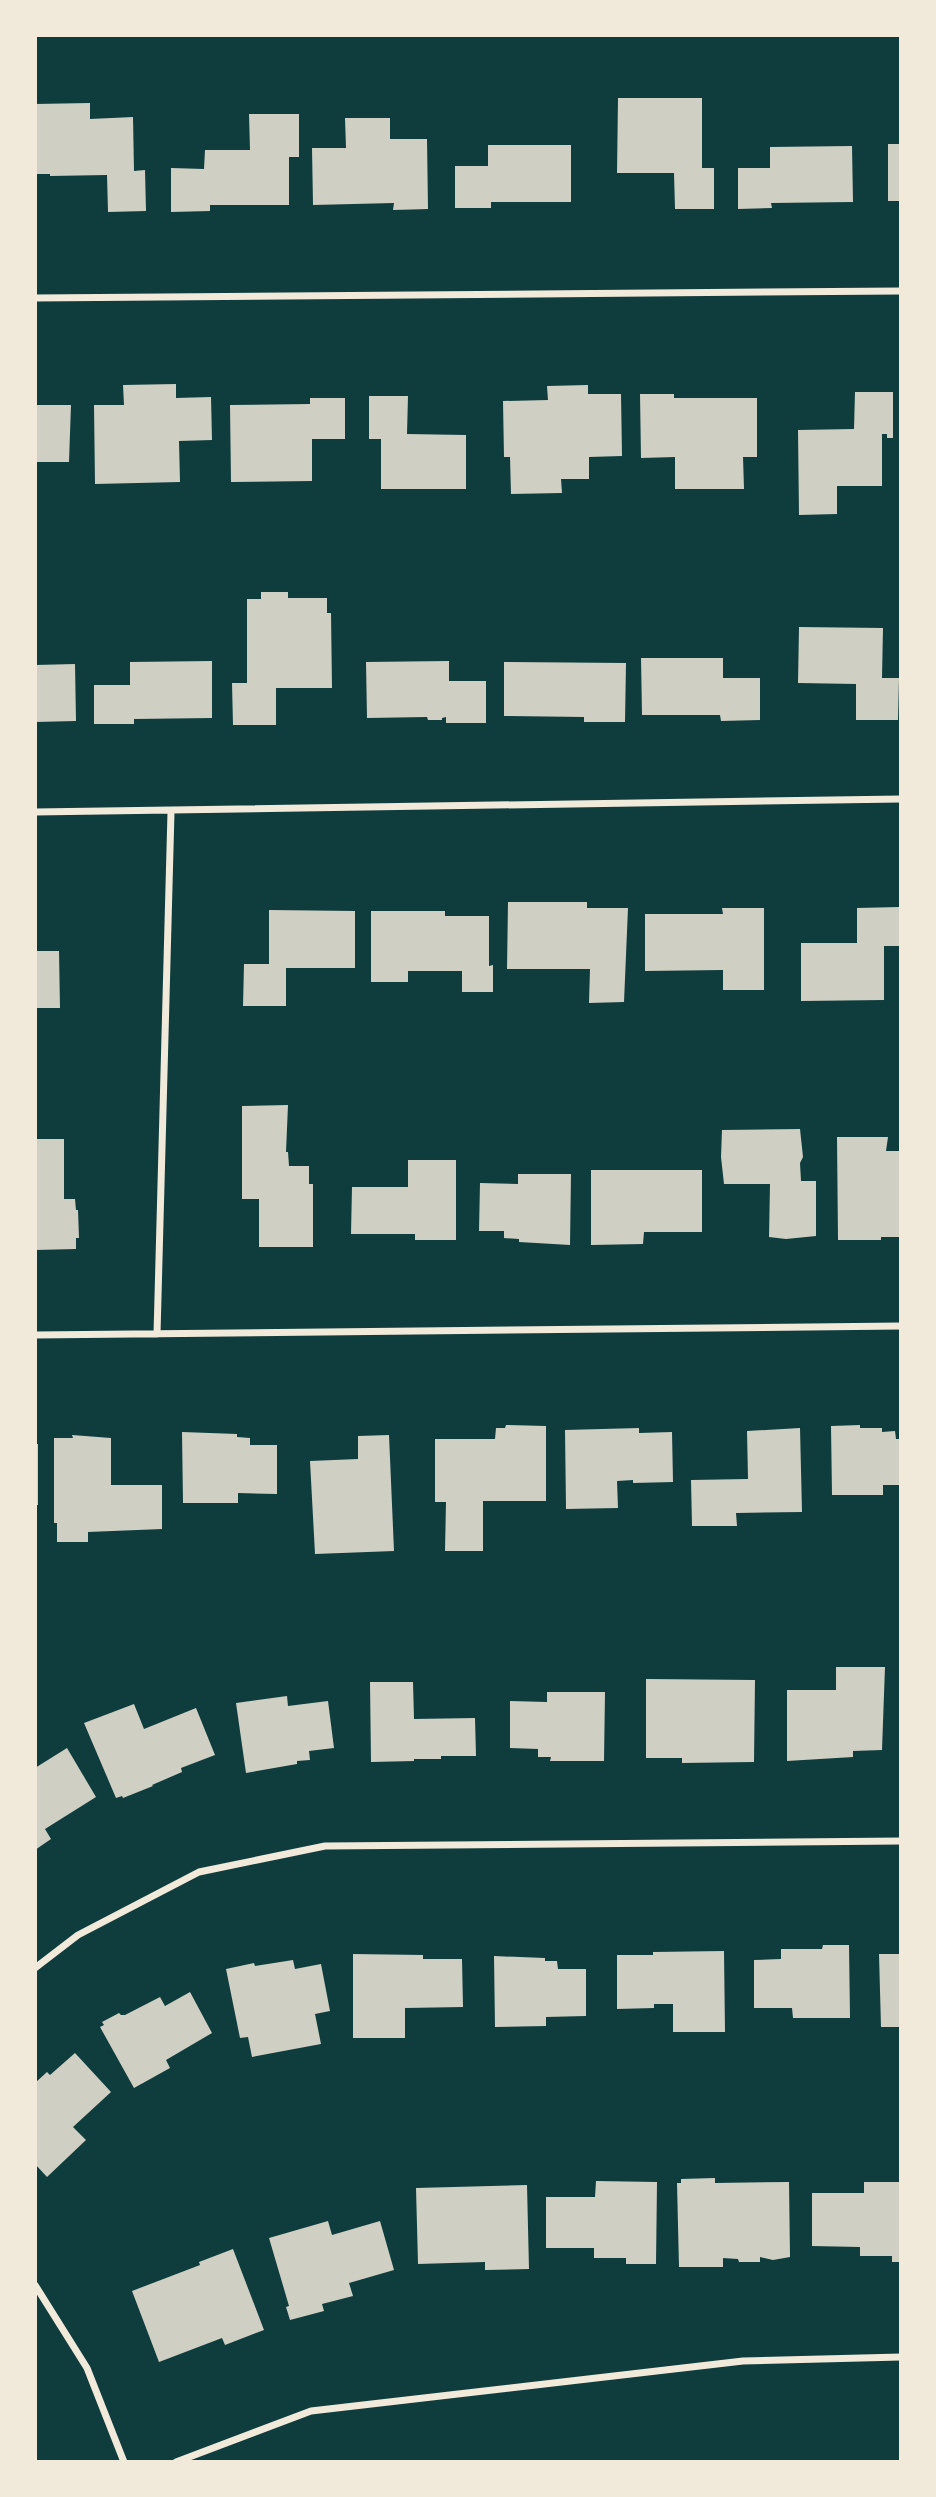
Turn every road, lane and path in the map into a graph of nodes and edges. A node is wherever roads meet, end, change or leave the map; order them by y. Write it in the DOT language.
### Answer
graph roads {
  1 [pos="901,291"];
  2 [pos="35,298"];
  3 [pos="901,799"];
  4 [pos="35,812"];
  5 [pos="171,812"];
  6 [pos="901,1326"];
  7 [pos="157,1334"];
  8 [pos="35,1335"];
  9 [pos="901,1841"];
  10 [pos="35,1968"];
  11 [pos="35,2285"];
  12 [pos="901,2357"];
  13 [pos="124,2462"];
  14 [pos="176,2462"];
  1 -- 2 [label="street"];
  3 -- 5 [label="street"];
  4 -- 5 [label="street"];
  5 -- 7 [label="street"];
  6 -- 7 [label="street"];
  7 -- 8 [label="street"];
  9 -- 10 [label="street"];
  11 -- 13 [label="street"];
  12 -- 14 [label="street"];
}
